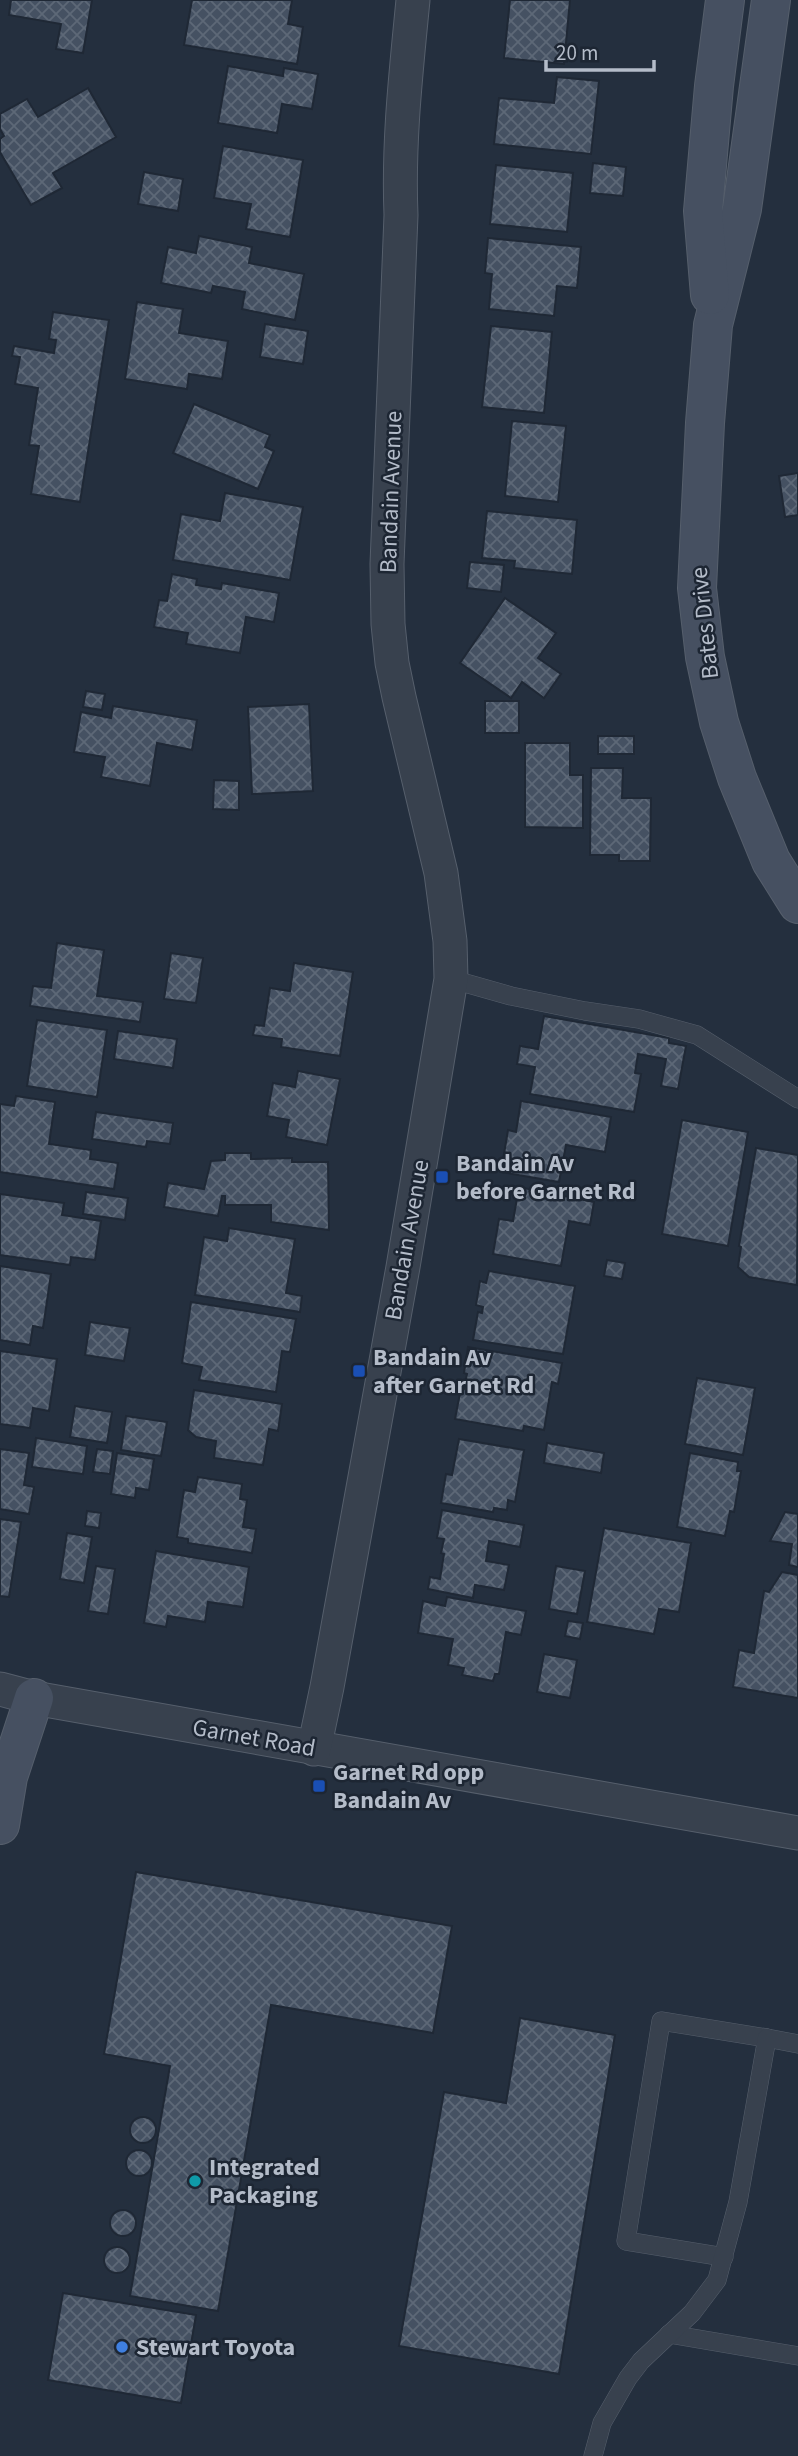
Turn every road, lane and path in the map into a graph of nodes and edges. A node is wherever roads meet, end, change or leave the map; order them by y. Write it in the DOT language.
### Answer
graph roads {
  1 [pos="414,0"];
  2 [pos="725,0"];
  3 [pos="771,0"];
  4 [pos="713,325"];
  5 [pos="798,904"];
  6 [pos="451,979"];
  7 [pos="798,1099"];
  8 [pos="17,1693"];
  9 [pos="314,1749"];
  10 [pos="0,1825"];
  11 [pos="798,1833"];
  12 [pos="767,2038"];
  13 [pos="798,2044"];
  14 [pos="724,2257"];
  15 [pos="669,2334"];
  16 [pos="798,2356"];
  17 [pos="593,2456"];
  1 -- 6 [label="street, Bandain Avenue"];
  2 -- 4 [label="main road, Bates Drive"];
  3 -- 4 [label="main road, Bates Drive"];
  4 -- 5 [label="main road, Bates Drive"];
  6 -- 7 [label="lane"];
  6 -- 9 [label="street, Bandain Avenue"];
  8 -- 9 [label="street, Garnet Road"];
  8 -- 10 [label="main road"];
  9 -- 11 [label="street, Garnet Road"];
  12 -- 13 [label="lane"];
  12 -- 14 [label="lane"];
  12 -- 14 [label="lane"];
  14 -- 15 [label="lane"];
  15 -- 16 [label="lane"];
  15 -- 17 [label="lane"];
}
